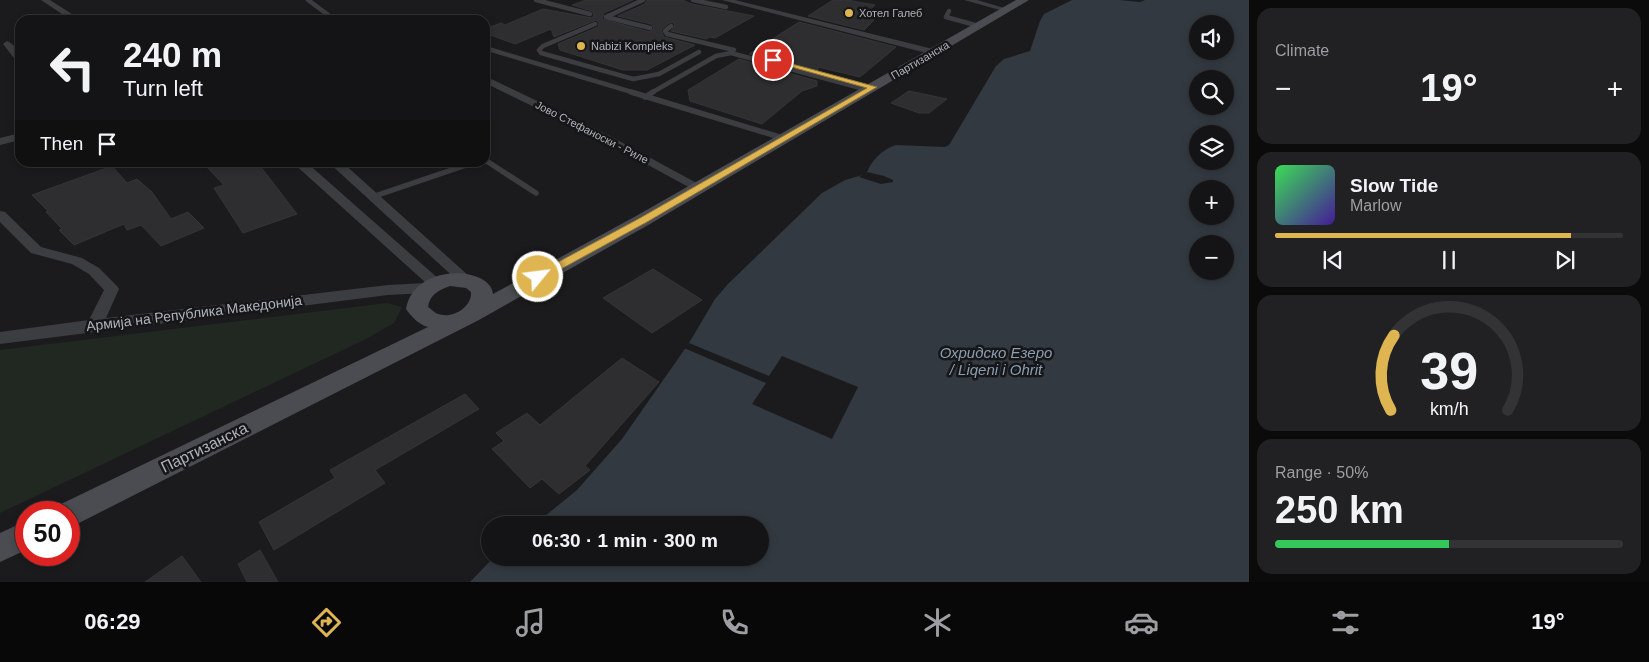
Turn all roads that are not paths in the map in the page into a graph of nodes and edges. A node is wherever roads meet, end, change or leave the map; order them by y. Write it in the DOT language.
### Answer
graph roads {
  1 [pos="45,0"];
  2 [pos="308,0"];
  3 [pos="536,0"];
  4 [pos="643,0"];
  5 [pos="693,0"];
  6 [pos="968,0"];
  7 [pos="1024,0"];
  8 [pos="726,4"];
  9 [pos="1007,10"];
  10 [pos="949,11"];
  11 [pos="590,14"];
  12 [pos="68,15"];
  13 [pos="328,15"];
  14 [pos="595,24"];
  15 [pos="670,26"];
  16 [pos="980,26"];
  17 [pos="650,28"];
  18 [pos="7,44"];
  19 [pos="490,50"];
  20 [pos="699,52"];
  21 [pos="934,52"];
  22 [pos="15,54"];
  23 [pos="586,66"];
  24 [pos="568,74"];
  25 [pos="490,81"];
  26 [pos="871,89"];
  27 [pos="645,97"];
  28 [pos="15,138"];
  29 [pos="786,139"];
  30 [pos="0,142"];
  31 [pos="490,163"];
  32 [pos="303,167"];
  33 [pos="339,167"];
  34 [pos="460,167"];
  35 [pos="698,188"];
  36 [pos="536,193"];
  37 [pos="372,197"];
  38 [pos="0,215"];
  39 [pos="555,268"];
  40 [pos="470,282"];
  41 [pos="388,290"];
  42 [pos="426,293"];
  43 [pos="469,316"];
  44 [pos="95,324"];
  45 [pos="0,338"];
  46 [pos="339,381"];
  47 [pos="80,509"];
  48 [pos="15,540"];
  49 [pos="0,548"];
  1 -- 12 [label="street"];
  2 -- 13 [label="lane"];
  3 -- 11 [label="lane"];
  4 -- 17 [label="lane"];
  5 -- 8 [label="lane"];
  6 -- 9 [label="street"];
  7 -- 9 [label="main road, Партизанска"];
  8 -- 21 [label="street"];
  9 -- 16 [label="main road, Партизанска"];
  10 -- 16 [label="lane"];
  14 -- 23 [label="lane"];
  15 -- 26 [label="lane"];
  16 -- 21 [label="main road, Партизанска"];
  18 -- 22 [label="street"];
  19 -- 24 [label="lane"];
  20 -- 23 [label="lane"];
  21 -- 26 [label="main road, Партизанска"];
  23 -- 24 [label="lane"];
  24 -- 27 [label="lane"];
  25 -- 35 [label="street, Јово Стефаноски - Риле"];
  26 -- 27 [label="lane"];
  26 -- 29 [label="main road, Партизанска"];
  27 -- 29 [label="lane"];
  28 -- 30 [label="street"];
  29 -- 35 [label="main road, Партизанска"];
  31 -- 36 [label="lane"];
  32 -- 42 [label="street"];
  33 -- 37 [label="street"];
  34 -- 37 [label="lane"];
  35 -- 39 [label="main road, Партизанска"];
  37 -- 40 [label="street"];
  38 -- 44 [label="street"];
  39 -- 40 [label="main road, Партизанска"];
  39 -- 43 [label="main road, Партизанска"];
  40 -- 42 [label="main road, Партизанска"];
  40 -- 43 [label="main road, Партизанска"];
  41 -- 42 [label="street, Армија на Република Македонија"];
  41 -- 42 [label="street"];
  41 -- 44 [label="street, Армија на Република Македонија"];
  42 -- 43 [label="main road, Партизанска"];
  42 -- 46 [label="main road, Партизанска"];
  43 -- 46 [label="main road, Партизанска"];
  44 -- 45 [label="street, Армија на Република Македонија"];
  46 -- 47 [label="main road, Партизанска"];
  48 -- 49 [label="main road"];
}
